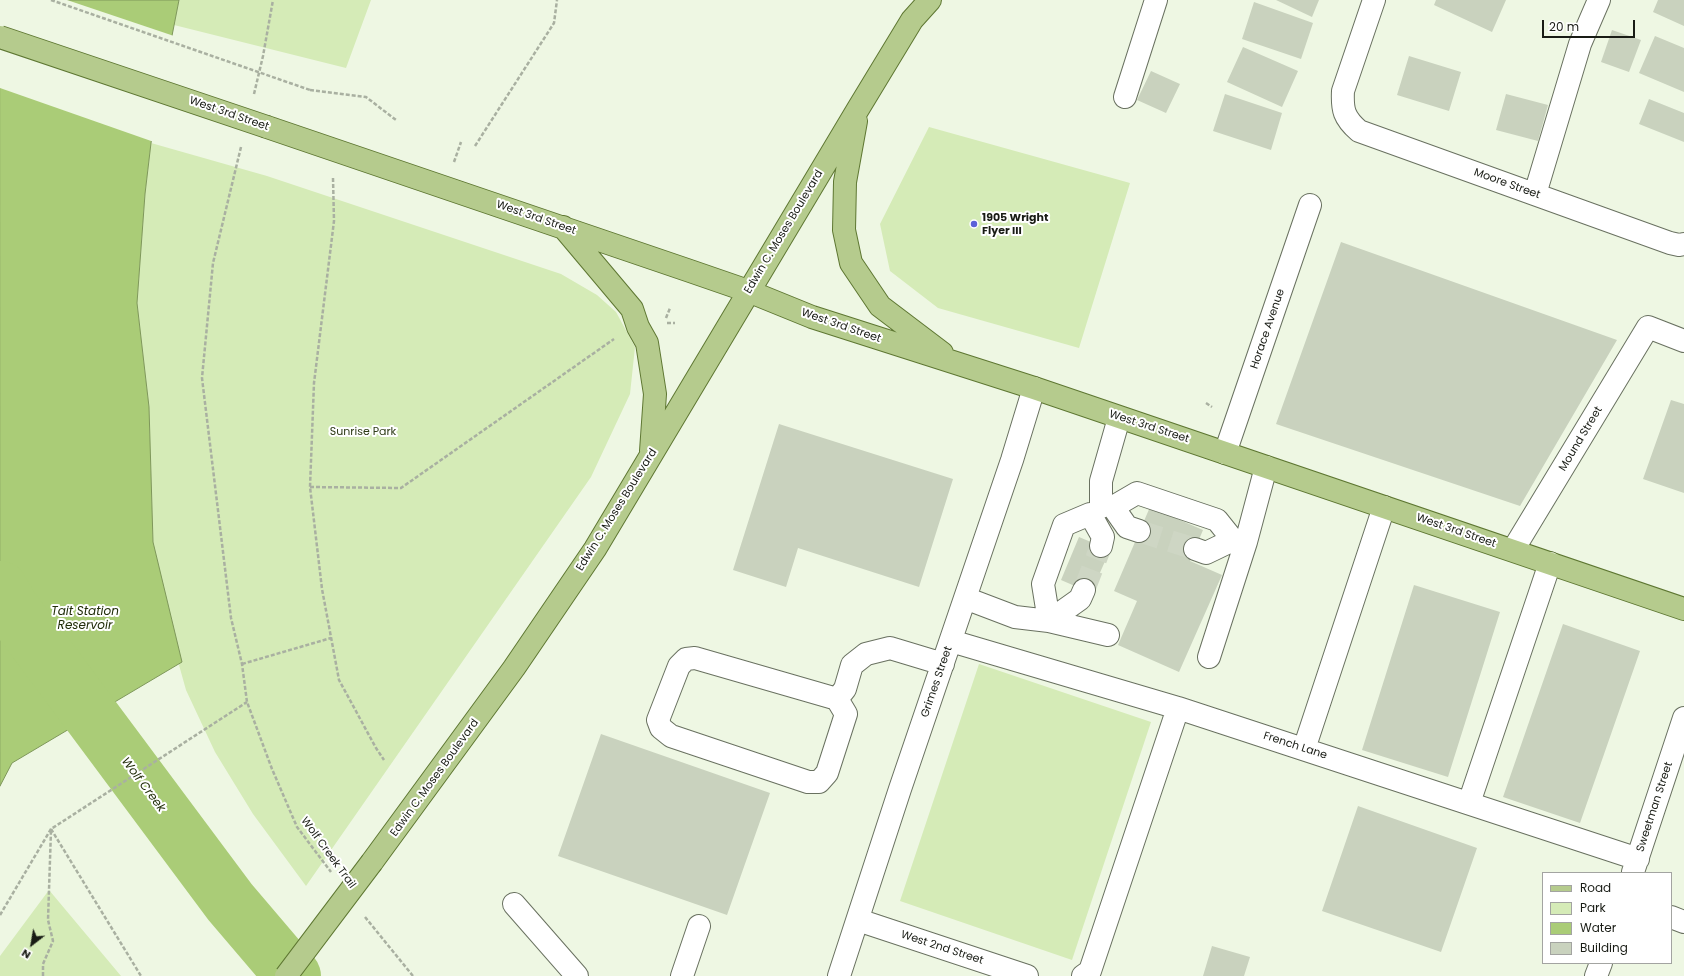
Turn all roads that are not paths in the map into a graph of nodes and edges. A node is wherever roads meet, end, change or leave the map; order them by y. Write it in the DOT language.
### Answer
graph roads {
  1 [pos="930,0"];
  2 [pos="1156,0"];
  3 [pos="1374,0"];
  4 [pos="1599,0"];
  5 [pos="915,10"];
  6 [pos="0,37"];
  7 [pos="1125,97"];
  8 [pos="858,108"];
  9 [pos="1535,194"];
  10 [pos="1310,205"];
  11 [pos="563,227"];
  12 [pos="1684,244"];
  13 [pos="748,291"];
  14 [pos="1684,341"];
  15 [pos="954,363"];
  16 [pos="1034,388"];
  17 [pos="1120,418"];
  18 [pos="1225,452"];
  19 [pos="651,456"];
  20 [pos="1266,467"];
  21 [pos="1384,507"];
  22 [pos="1101,509"];
  23 [pos="1139,531"];
  24 [pos="1239,541"];
  25 [pos="1101,546"];
  26 [pos="1195,549"];
  27 [pos="1513,550"];
  28 [pos="1550,563"];
  29 [pos="1084,590"];
  30 [pos="965,598"];
  31 [pos="1684,609"];
  32 [pos="1049,621"];
  33 [pos="1108,635"];
  34 [pos="951,641"];
  35 [pos="1209,657"];
  36 [pos="943,664"];
  37 [pos="838,699"];
  38 [pos="1178,708"];
  39 [pos="1684,718"];
  40 [pos="1304,749"];
  41 [pos="1470,803"];
  42 [pos="1636,866"];
  43 [pos="514,904"];
  44 [pos="1672,917"];
  45 [pos="858,920"];
  46 [pos="1684,922"];
  47 [pos="699,926"];
  48 [pos="1601,964"];
  49 [pos="286,976"];
  50 [pos="577,976"];
  51 [pos="682,976"];
  52 [pos="840,976"];
  53 [pos="1026,976"];
  54 [pos="1084,976"];
  55 [pos="1596,976"];
  1 -- 5 [label="main road, Edwin C. Moses Boulevard"];
  2 -- 7 [label="street"];
  3 -- 9 [label="street, Moore Street"];
  4 -- 9 [label="street"];
  5 -- 8 [label="main road, Edwin C. Moses Boulevard"];
  6 -- 11 [label="main road, West 3rd Street, bridge"];
  8 -- 13 [label="main road, Edwin C. Moses Boulevard"];
  8 -- 15 [label="main road"];
  9 -- 12 [label="street, Moore Street"];
  10 -- 18 [label="street, Horace Avenue"];
  11 -- 13 [label="main road, West 3rd Street"];
  11 -- 19 [label="main road"];
  13 -- 15 [label="main road, West 3rd Street"];
  13 -- 19 [label="main road, Edwin C. Moses Boulevard"];
  14 -- 27 [label="street, Mound Street"];
  15 -- 16 [label="main road, West 3rd Street"];
  16 -- 17 [label="main road, West 3rd Street"];
  16 -- 30 [label="street, Grimes Street"];
  17 -- 18 [label="main road, West 3rd Street"];
  17 -- 22 [label="street"];
  18 -- 20 [label="main road, West 3rd Street"];
  19 -- 49 [label="main road, Edwin C. Moses Boulevard, bridge"];
  20 -- 21 [label="main road, West 3rd Street"];
  20 -- 24 [label="street"];
  21 -- 27 [label="main road, West 3rd Street"];
  21 -- 40 [label="street"];
  22 -- 23 [label="street"];
  22 -- 24 [label="street"];
  22 -- 25 [label="street"];
  22 -- 32 [label="street"];
  24 -- 26 [label="street"];
  24 -- 35 [label="street"];
  27 -- 28 [label="main road, West 3rd Street"];
  28 -- 31 [label="main road, West 3rd Street"];
  28 -- 41 [label="street"];
  29 -- 32 [label="street"];
  30 -- 32 [label="street"];
  30 -- 34 [label="street, Grimes Street"];
  32 -- 33 [label="street"];
  34 -- 36 [label="street, Grimes Street"];
  34 -- 38 [label="street, French Lane"];
  36 -- 37 [label="street"];
  36 -- 45 [label="street, Grimes Street"];
  37 -- 37 [label="street"];
  38 -- 40 [label="street, French Lane"];
  38 -- 54 [label="street"];
  39 -- 42 [label="street, Sweetman Street"];
  40 -- 41 [label="street, French Lane"];
  41 -- 42 [label="street, French Lane"];
  43 -- 50 [label="street"];
  44 -- 46 [label="street"];
  45 -- 52 [label="street, Grimes Street"];
  45 -- 53 [label="street, West 2nd Street"];
  47 -- 51 [label="street"];
  48 -- 55 [label="street"];
}
